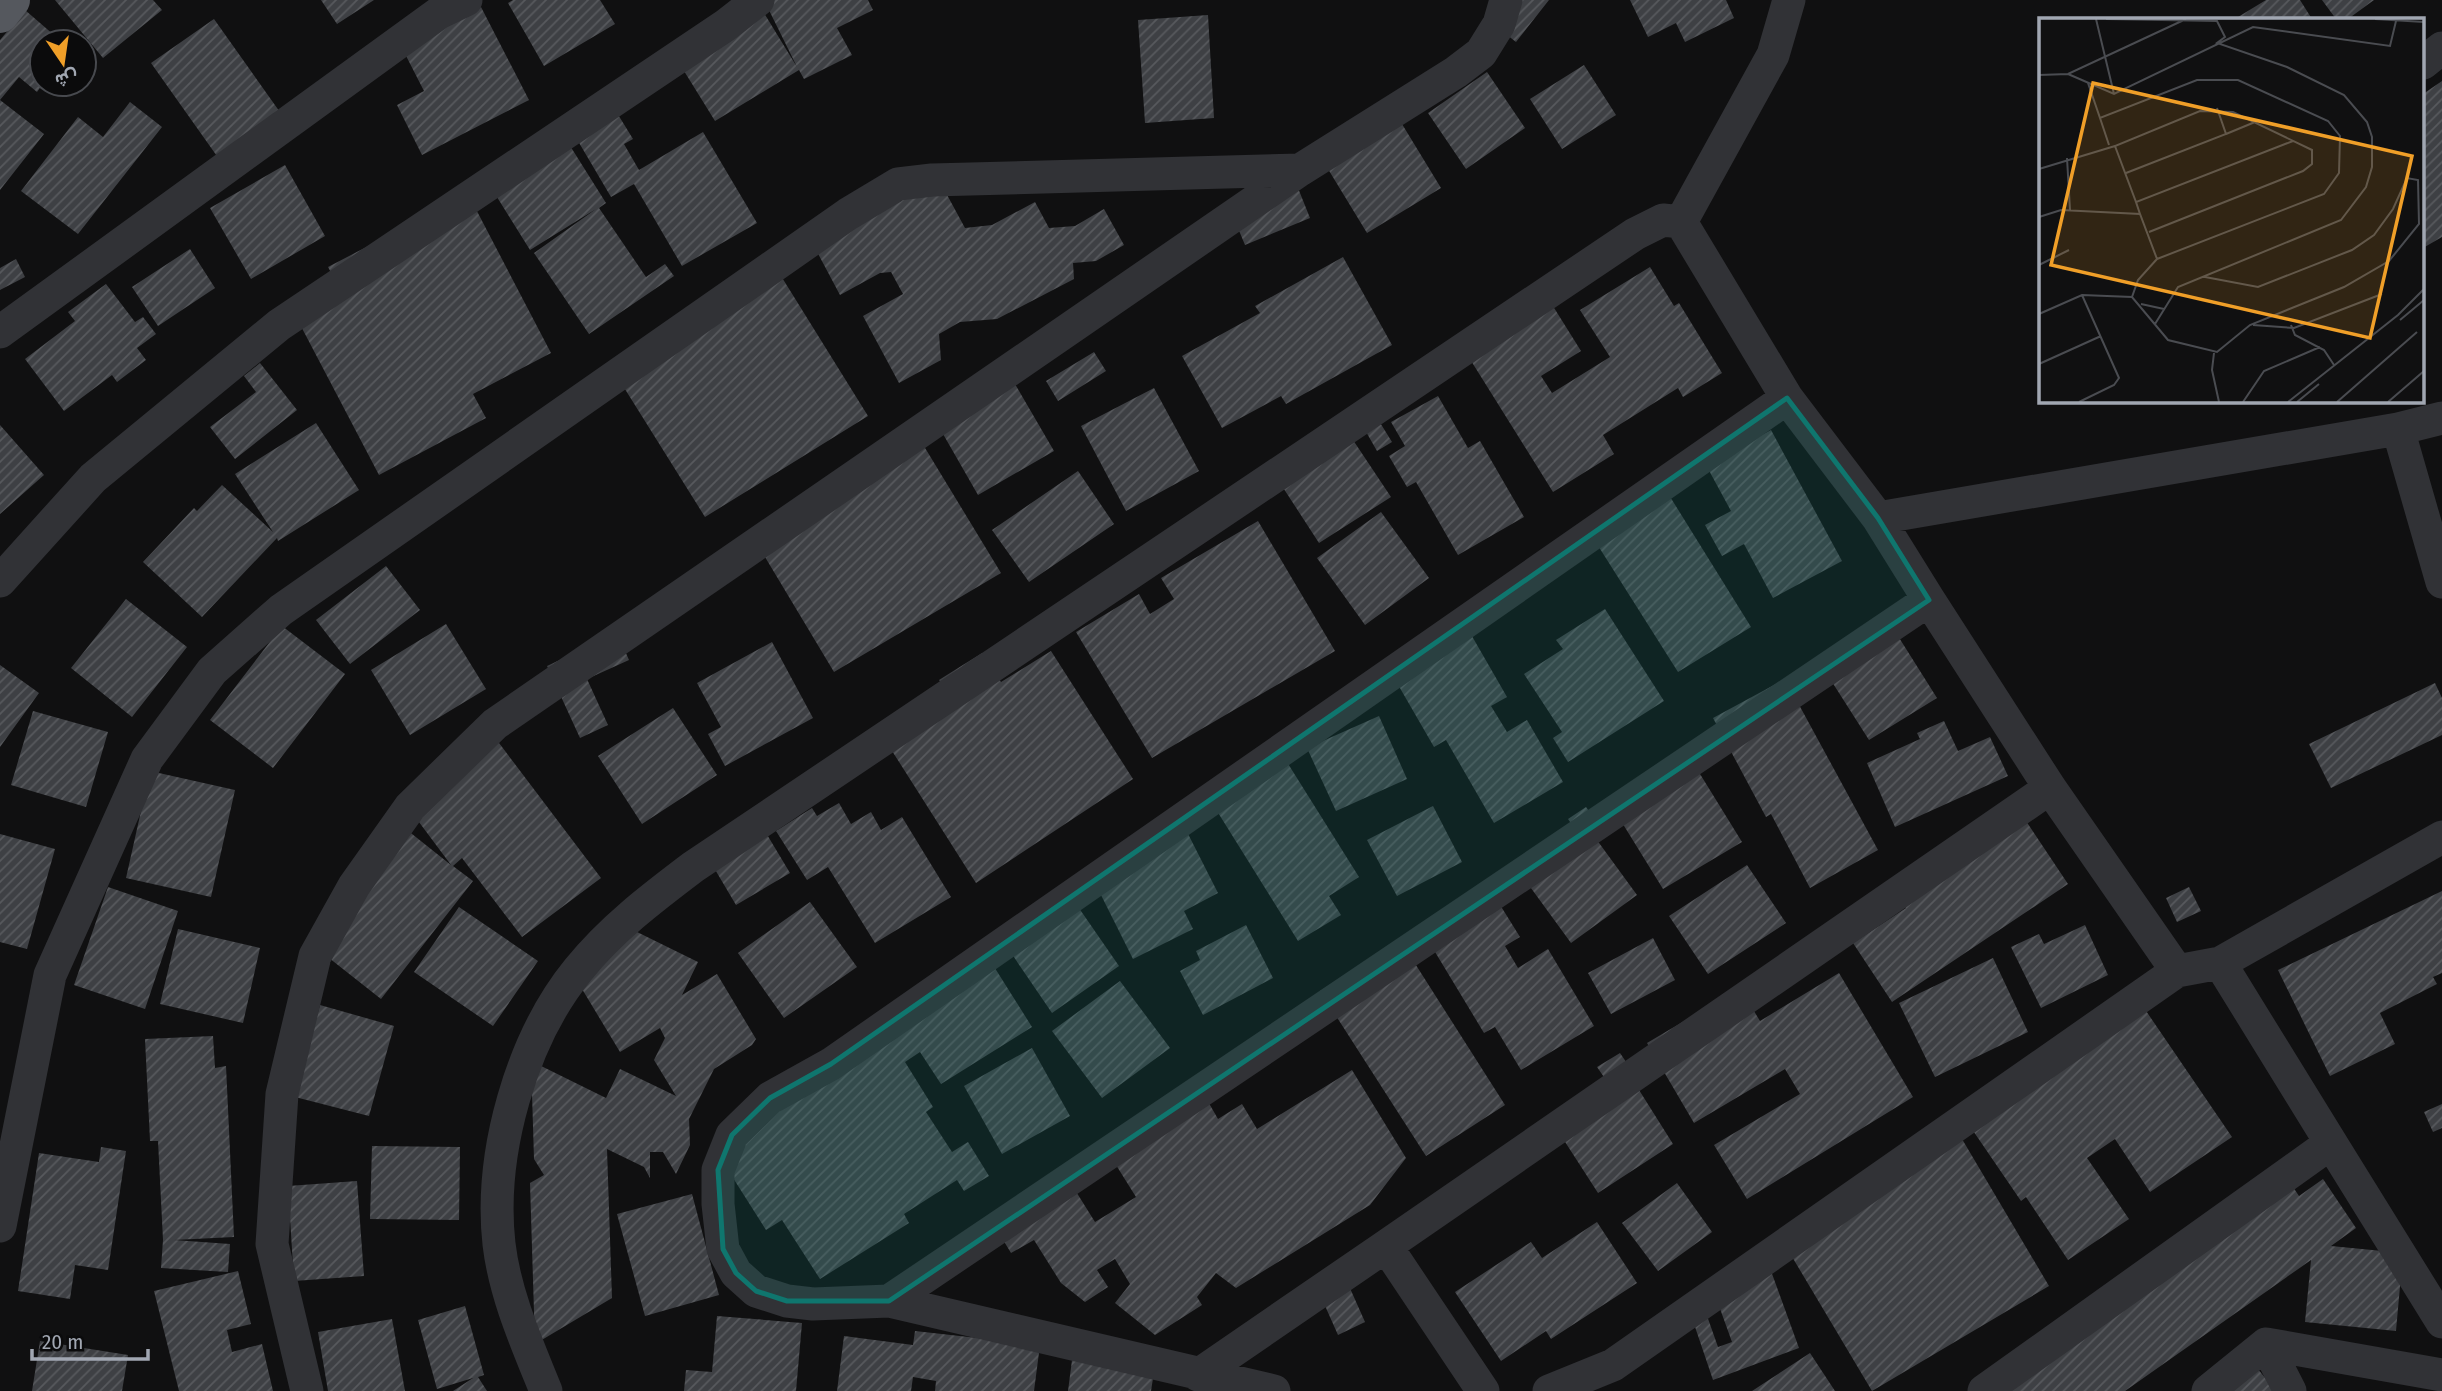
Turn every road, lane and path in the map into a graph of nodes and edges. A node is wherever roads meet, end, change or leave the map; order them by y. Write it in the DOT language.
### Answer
graph roads {
  1 [pos="11,0"];
  2 [pos="466,0"];
  3 [pos="758,0"];
  4 [pos="1506,0"];
  5 [pos="1788,0"];
  6 [pos="0,14"];
  7 [pos="2442,48"];
  8 [pos="2424,62"];
  9 [pos="1300,170"];
  10 [pos="1681,222"];
  11 [pos="0,332"];
  12 [pos="1787,398"];
  13 [pos="2442,418"];
  14 [pos="2398,429"];
  15 [pos="1878,518"];
  16 [pos="0,581"];
  17 [pos="2442,582"];
  18 [pos="1928,600"];
  19 [pos="2050,788"];
  20 [pos="2442,837"];
  21 [pos="2220,963"];
  22 [pos="2176,971"];
  23 [pos="2330,1143"];
  24 [pos="0,1226"];
  25 [pos="1386,1246"];
  26 [pos="889,1301"];
  27 [pos="2442,1322"];
  28 [pos="2266,1344"];
  29 [pos="1198,1375"];
  30 [pos="2442,1375"];
  31 [pos="307,1391"];
  32 [pos="546,1391"];
  33 [pos="1274,1391"];
  34 [pos="1483,1391"];
  35 [pos="1549,1391"];
  36 [pos="1984,1391"];
  37 [pos="2208,1391"];
  38 [pos="2290,1391"];
  1 -- 6 [label="highway"];
  2 -- 11 [label="street"];
  3 -- 16 [label="street"];
  4 -- 9 [label="street"];
  5 -- 10 [label="street"];
  7 -- 8 [label="street"];
  9 -- 24 [label="street"];
  9 -- 31 [label="street"];
  10 -- 12 [label="street"];
  10 -- 32 [label="street"];
  12 -- 15 [label="street"];
  12 -- 26 [label="street"];
  13 -- 14 [label="street"];
  14 -- 15 [label="street"];
  14 -- 17 [label="street"];
  15 -- 18 [label="street"];
  18 -- 19 [label="street"];
  18 -- 26 [label="street"];
  19 -- 22 [label="street"];
  19 -- 25 [label="street"];
  20 -- 21 [label="street"];
  21 -- 22 [label="street"];
  21 -- 23 [label="street"];
  22 -- 35 [label="street"];
  23 -- 27 [label="street"];
  23 -- 36 [label="street"];
  25 -- 29 [label="street"];
  25 -- 34 [label="street"];
  26 -- 29 [label="street"];
  28 -- 30 [label="street"];
  28 -- 37 [label="street"];
  28 -- 38 [label="street"];
  29 -- 33 [label="street"];
}
